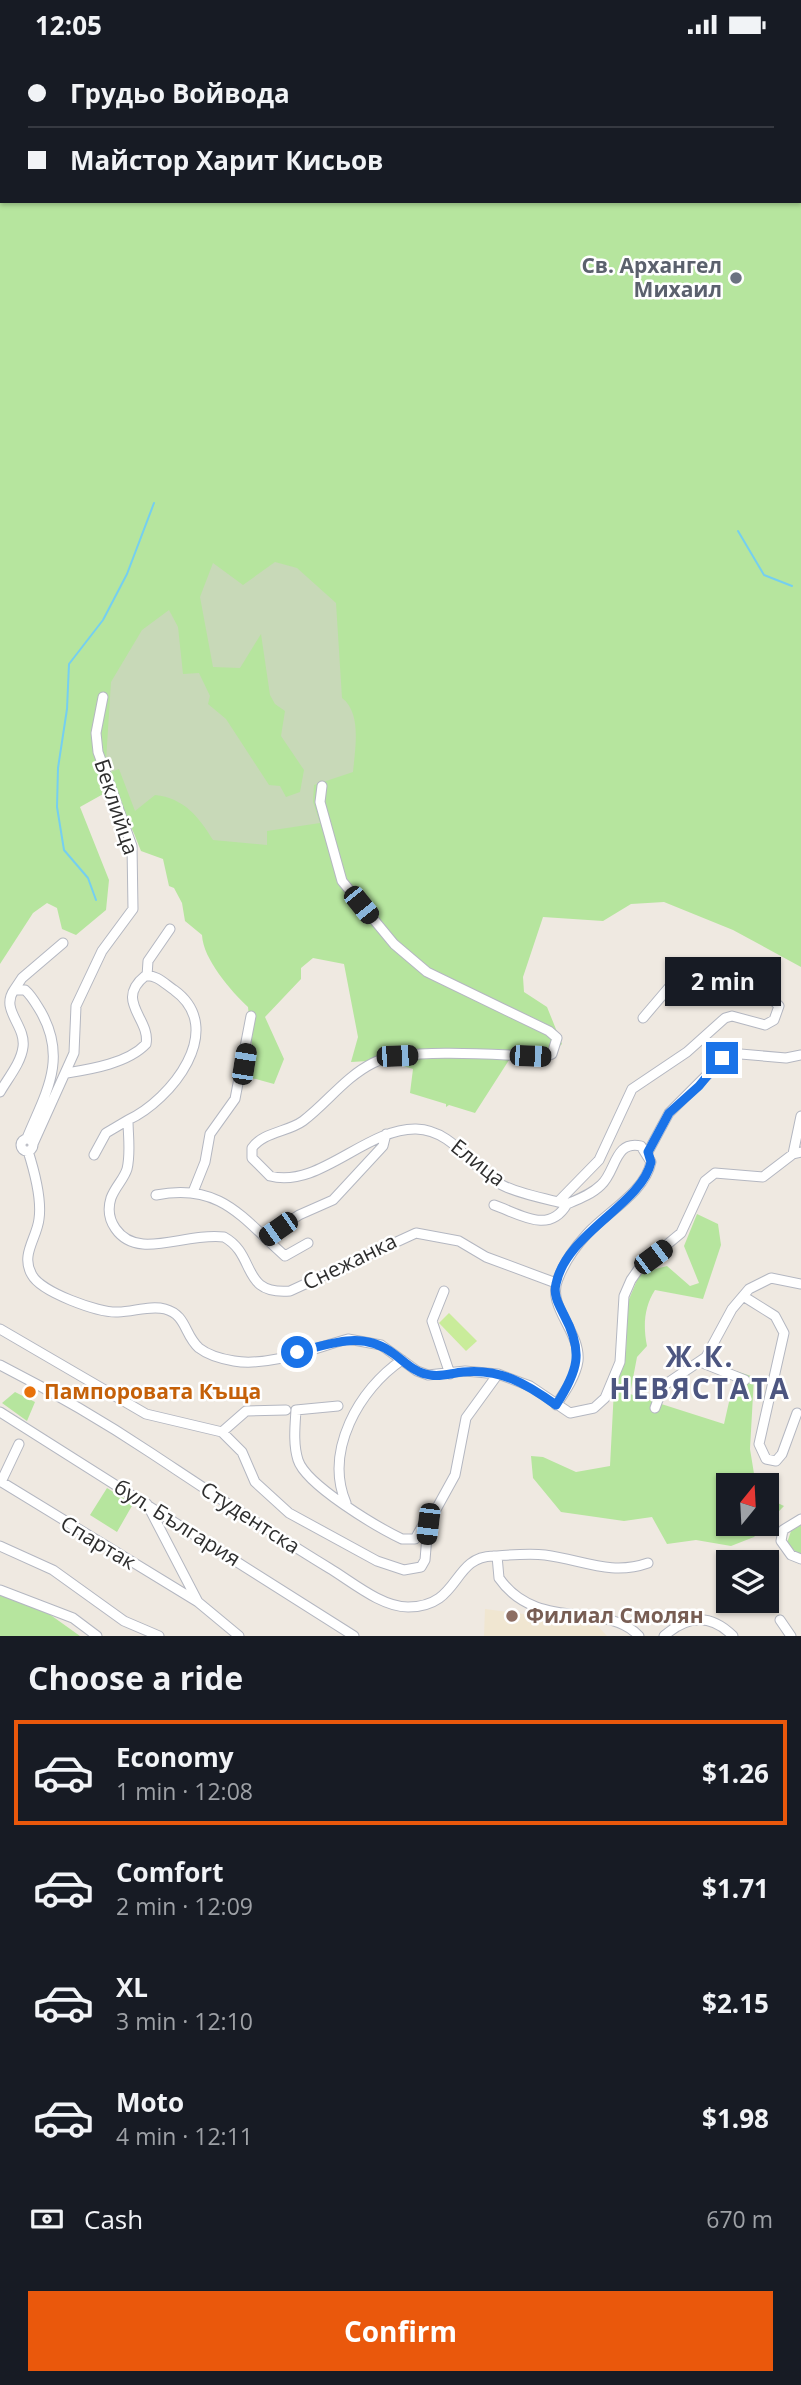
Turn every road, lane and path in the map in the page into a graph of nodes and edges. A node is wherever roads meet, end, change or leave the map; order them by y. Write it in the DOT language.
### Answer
graph roads {
  1 [pos="103,697"];
  2 [pos="323,786"];
  3 [pos="170,929"];
  4 [pos="63,943"];
  5 [pos="147,975"];
  6 [pos="15,990"];
  7 [pos="251,1016"];
  8 [pos="643,1018"];
  9 [pos="801,1055"];
  10 [pos="66,1073"];
  11 [pos="0,1092"];
  12 [pos="801,1116"];
  13 [pos="128,1120"];
  14 [pos="386,1134"];
  15 [pos="29,1144"];
  16 [pos="648,1152"];
  17 [pos="797,1153"];
  18 [pos="94,1155"];
  19 [pos="193,1192"];
  20 [pos="156,1195"];
  21 [pos="562,1203"];
  22 [pos="494,1205"];
  23 [pos="265,1238"];
  24 [pos="308,1243"];
  25 [pos="556,1283"];
  26 [pos="801,1285"];
  27 [pos="444,1291"];
  28 [pos="743,1296"];
  29 [pos="0,1329"];
  30 [pos="706,1357"];
  31 [pos="402,1360"];
  32 [pos="0,1365"];
  33 [pos="450,1374"];
  34 [pos="499,1374"];
  35 [pos="745,1380"];
  36 [pos="556,1405"];
  37 [pos="338,1406"];
  38 [pos="655,1408"];
  39 [pos="291,1410"];
  40 [pos="0,1412"];
  41 [pos="797,1413"];
  42 [pos="222,1432"];
  43 [pos="19,1444"];
  44 [pos="1,1481"];
  45 [pos="146,1503"];
  46 [pos="346,1503"];
  47 [pos="436,1507"];
  48 [pos="801,1520"];
  49 [pos="0,1546"];
  50 [pos="497,1556"];
  51 [pos="801,1559"];
  52 [pos="648,1563"];
  53 [pos="0,1590"];
  54 [pos="198,1602"];
  55 [pos="780,1620"];
  56 [pos="97,1636"];
  57 [pos="159,1636"];
  58 [pos="239,1636"];
  59 [pos="354,1636"];
  60 [pos="639,1636"];
  61 [pos="664,1636"];
  62 [pos="733,1636"];
  63 [pos="791,1636"];
  1 -- 10 [label="street, Беклийца"];
  2 -- 14 [label="street, Елица"];
  3 -- 5 [label="street"];
  4 -- 6 [label="street"];
  5 -- 10 [label="street"];
  5 -- 13 [label="street"];
  6 -- 11 [label="street"];
  6 -- 15 [label="street"];
  7 -- 19 [label="street"];
  8 -- 21 [label="street"];
  9 -- 16 [label="street"];
  10 -- 15 [label="street, Беклийца"];
  12 -- 17 [label="street"];
  13 -- 18 [label="street"];
  13 -- 25 [label="street, Снежанка"];
  14 -- 21 [label="street, Елица"];
  14 -- 23 [label="street"];
  15 -- 31 [label="street"];
  16 -- 21 [label="street"];
  16 -- 25 [label="street"];
  17 -- 36 [label="street"];
  19 -- 20 [label="street"];
  19 -- 23 [label="street"];
  21 -- 22 [label="street"];
  23 -- 24 [label="street"];
  25 -- 36 [label="street"];
  26 -- 28 [label="street"];
  27 -- 33 [label="street"];
  28 -- 30 [label="street"];
  28 -- 41 [label="street"];
  29 -- 42 [label="street"];
  30 -- 35 [label="street"];
  30 -- 38 [label="street"];
  31 -- 33 [label="street"];
  31 -- 46 [label="street"];
  32 -- 50 [label="street, Студентска"];
  33 -- 34 [label="street"];
  34 -- 36 [label="street"];
  34 -- 47 [label="street"];
  37 -- 39 [label="street"];
  39 -- 42 [label="street"];
  39 -- 46 [label="street"];
  40 -- 45 [label="street, бул. България"];
  42 -- 47 [label="street"];
  43 -- 44 [label="street"];
  44 -- 54 [label="street, Спартак"];
  45 -- 54 [label="street"];
  45 -- 59 [label="street, бул. България"];
  46 -- 47 [label="street"];
  48 -- 51 [label="street"];
  49 -- 57 [label="street"];
  50 -- 52 [label="street, Студентска"];
  50 -- 60 [label="street"];
  53 -- 56 [label="street"];
  54 -- 58 [label="street"];
  55 -- 63 [label="street"];
  61 -- 62 [label="street"];
}
